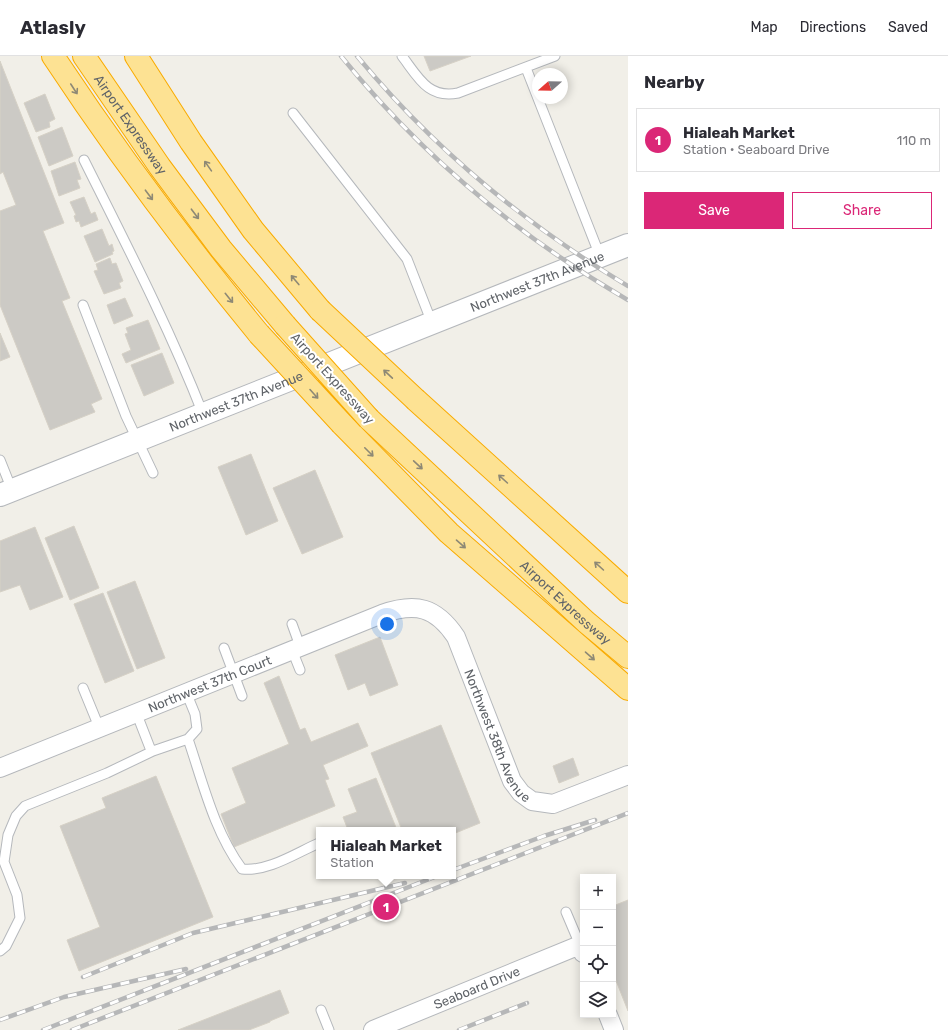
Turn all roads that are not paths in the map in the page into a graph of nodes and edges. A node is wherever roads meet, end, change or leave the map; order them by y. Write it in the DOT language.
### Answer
graph roads {
  1 [pos="53,56"];
  2 [pos="84,56"];
  3 [pos="136,56"];
  4 [pos="402,56"];
  5 [pos="555,56"];
  6 [pos="526,68"];
  7 [pos="293,113"];
  8 [pos="84,160"];
  9 [pos="628,244"];
  10 [pos="600,256"];
  11 [pos="83,305"];
  12 [pos="432,323"];
  13 [pos="203,414"];
  14 [pos="137,441"];
  15 [pos="0,460"];
  16 [pos="153,473"];
  17 [pos="6,493"];
  18 [pos="628,592"];
  19 [pos="421,608"];
  20 [pos="292,624"];
  21 [pos="224,648"];
  22 [pos="296,648"];
  23 [pos="628,657"];
  24 [pos="300,670"];
  25 [pos="233,673"];
  26 [pos="83,688"];
  27 [pos="628,689"];
  28 [pos="186,692"];
  29 [pos="242,696"];
  30 [pos="136,712"];
  31 [pos="98,727"];
  32 [pos="188,739"];
  33 [pos="153,751"];
  34 [pos="0,768"];
  35 [pos="628,775"];
  36 [pos="316,844"];
  37 [pos="2,862"];
  38 [pos="566,912"];
  39 [pos="580,947"];
  40 [pos="580,949"];
  41 [pos="0,951"];
  42 [pos="321,1010"];
  43 [pos="609,1018"];
  44 [pos="329,1030"];
  45 [pos="373,1030"];
  46 [pos="614,1030"];
  1 -- 27 [label="highway, one-way, bridge"];
  2 -- 23 [label="highway, Airport Expressway, one-way, bridge"];
  18 -- 3 [label="highway, one-way, bridge"];
  4 -- 6 [label="lane"];
  5 -- 6 [label="lane"];
  6 -- 10 [label="lane"];
  7 -- 12 [label="lane"];
  8 -- 13 [label="lane"];
  9 -- 10 [label="street, Northwest 37th Avenue"];
  10 -- 12 [label="street, Northwest 37th Avenue"];
  11 -- 14 [label="lane"];
  12 -- 13 [label="street, Northwest 37th Avenue"];
  13 -- 14 [label="street, Northwest 37th Avenue"];
  14 -- 16 [label="lane"];
  14 -- 17 [label="street, Northwest 37th Avenue"];
  15 -- 17 [label="lane"];
  19 -- 22 [label="street, Northwest 37th Court"];
  19 -- 35 [label="street, Northwest 38th Avenue"];
  20 -- 22 [label="lane"];
  21 -- 25 [label="lane"];
  22 -- 24 [label="lane"];
  22 -- 25 [label="street, Northwest 37th Court"];
  25 -- 28 [label="street, Northwest 37th Court"];
  25 -- 29 [label="lane"];
  26 -- 31 [label="lane"];
  28 -- 30 [label="street, Northwest 37th Court"];
  28 -- 32 [label="lane"];
  30 -- 31 [label="street, Northwest 37th Court"];
  30 -- 33 [label="lane"];
  31 -- 34 [label="street, Northwest 37th Court"];
  32 -- 33 [label="lane"];
  32 -- 36 [label="lane"];
  33 -- 37 [label="lane"];
  37 -- 41 [label="lane"];
  38 -- 39 [label="lane"];
  40 -- 45 [label="street, Seaboard Drive"];
  42 -- 44 [label="lane"];
  43 -- 46 [label="street"];
}
